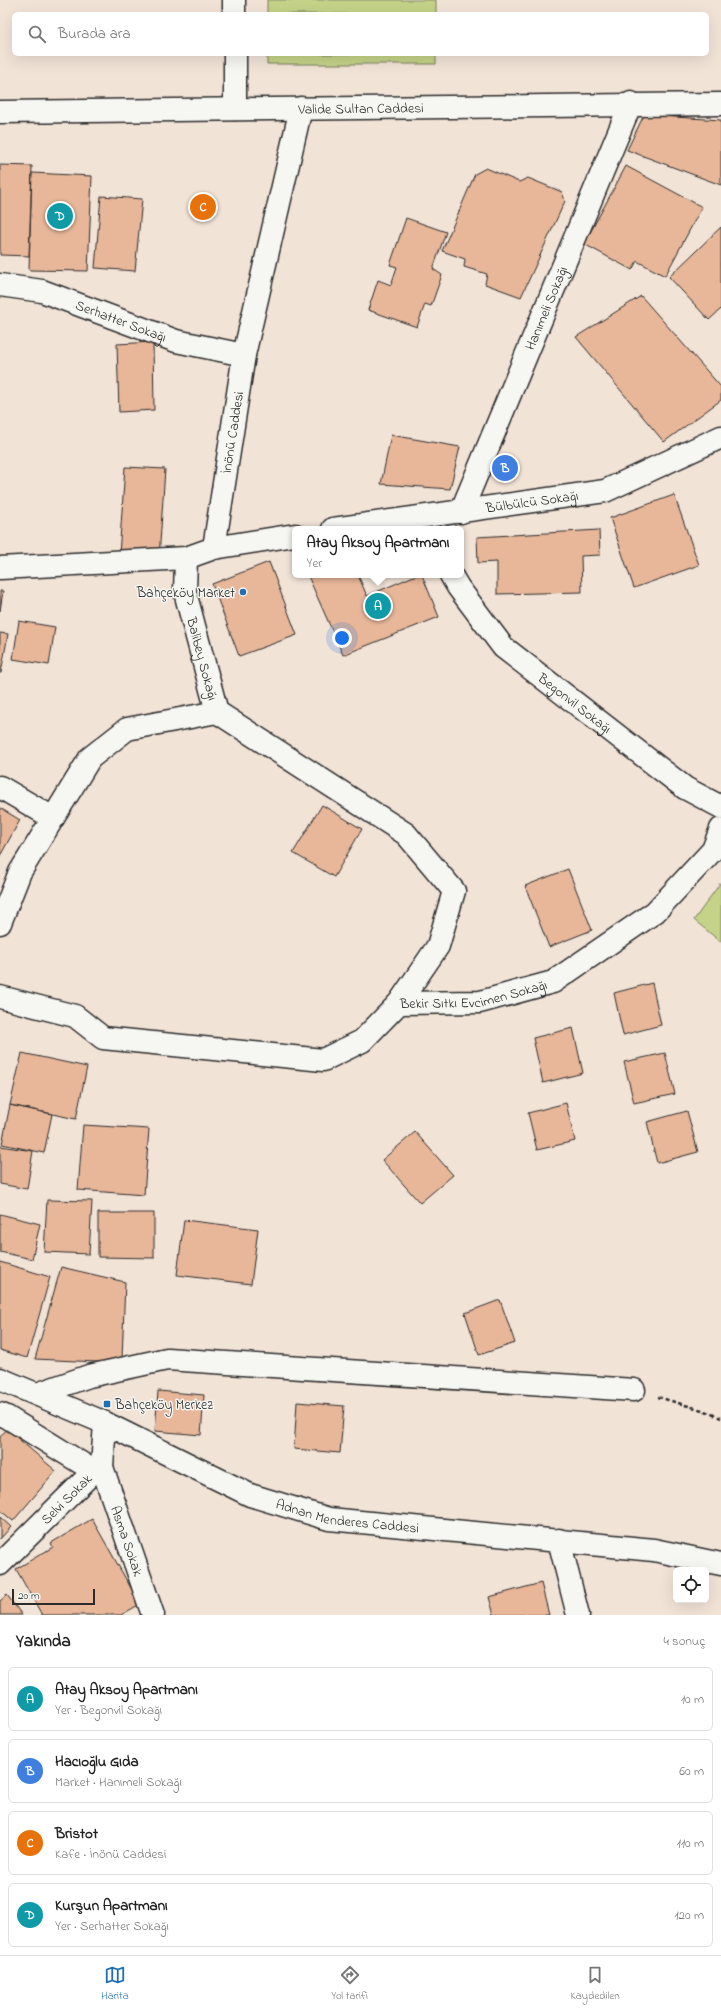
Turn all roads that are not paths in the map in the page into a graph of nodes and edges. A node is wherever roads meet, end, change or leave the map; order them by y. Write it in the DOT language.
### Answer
graph roads {
  1 [pos="234,0"];
  2 [pos="234,12"];
  3 [pos="235,56"];
  4 [pos="631,103"];
  5 [pos="721,104"];
  6 [pos="301,108"];
  7 [pos="235,109"];
  8 [pos="0,112"];
  9 [pos="0,285"];
  10 [pos="244,355"];
  11 [pos="721,437"];
  12 [pos="461,512"];
  13 [pos="423,522"];
  14 [pos="372,526"];
  15 [pos="292,535"];
  16 [pos="214,548"];
  17 [pos="186,558"];
  18 [pos="0,568"];
  19 [pos="453,578"];
  20 [pos="217,712"];
  21 [pos="0,787"];
  22 [pos="721,807"];
  23 [pos="53,818"];
  24 [pos="721,828"];
  25 [pos="0,923"];
  26 [pos="0,997"];
  27 [pos="399,1003"];
  28 [pos="0,1379"];
  29 [pos="634,1390"];
  30 [pos="37,1394"];
  31 [pos="0,1414"];
  32 [pos="105,1422"];
  33 [pos="98,1469"];
  34 [pos="559,1540"];
  35 [pos="0,1564"];
  36 [pos="721,1564"];
  37 [pos="153,1615"];
  38 [pos="578,1615"];
  1 -- 2 [label="street"];
  3 -- 7 [label="street"];
  4 -- 5 [label="street, Valide Sultan Caddesi"];
  4 -- 6 [label="street, Valide Sultan Caddesi"];
  4 -- 12 [label="street, Hanımeli Sokağı"];
  6 -- 7 [label="street, Valide Sultan Caddesi"];
  6 -- 10 [label="street, İnönü Caddesi"];
  7 -- 8 [label="street, Valide Sultan Caddesi"];
  9 -- 10 [label="street, Serhatter Sokağı"];
  10 -- 16 [label="street, İnönü Caddesi"];
  11 -- 12 [label="street, Bülbülcü Sokağı"];
  12 -- 13 [label="street, Bülbülcü Sokağı"];
  13 -- 14 [label="street, Bülbülcü Sokağı"];
  15 -- 16 [label="street"];
  16 -- 17 [label="street"];
  17 -- 18 [label="street"];
  17 -- 20 [label="street, Balibey Sokağı"];
  19 -- 22 [label="street, Begonvil Sokağı"];
  20 -- 23 [label="street"];
  20 -- 27 [label="street"];
  21 -- 23 [label="street"];
  23 -- 25 [label="street"];
  24 -- 27 [label="street, Bekir Sıtkı Evcimen Sokağı"];
  26 -- 27 [label="street, Bekir Sıtkı Evcimen Sokağı"];
  28 -- 30 [label="street, Adnan Menderes Caddesi"];
  29 -- 30 [label="street"];
  30 -- 32 [label="street, Adnan Menderes Caddesi"];
  31 -- 33 [label="street"];
  32 -- 33 [label="street, Selvi Sokak"];
  32 -- 34 [label="street, Adnan Menderes Caddesi"];
  33 -- 35 [label="street, Selvi Sokak"];
  33 -- 37 [label="street, Asma Sokak"];
  34 -- 36 [label="street, Adnan Menderes Caddesi"];
  34 -- 38 [label="street"];
}
